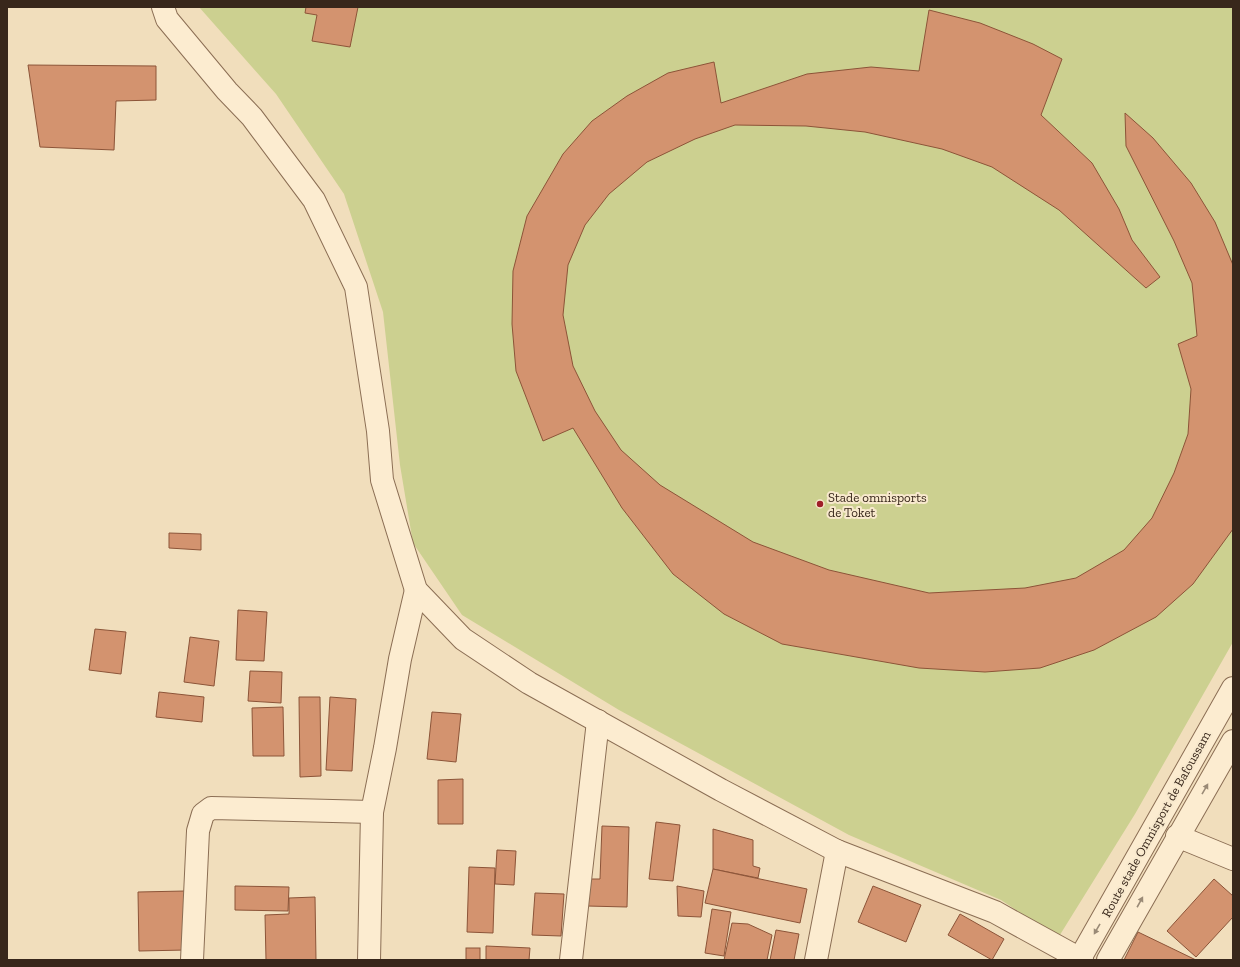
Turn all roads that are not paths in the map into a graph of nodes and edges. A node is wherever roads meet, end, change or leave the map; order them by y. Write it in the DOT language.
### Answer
graph roads {
  1 [pos="163,7"];
  2 [pos="416,590"];
  3 [pos="1233,688"];
  4 [pos="598,721"];
  5 [pos="1233,741"];
  6 [pos="372,812"];
  7 [pos="1177,836"];
  8 [pos="837,851"];
  9 [pos="1233,859"];
  10 [pos="192,960"];
  11 [pos="369,960"];
  12 [pos="571,960"];
  13 [pos="816,960"];
  14 [pos="1081,960"];
  15 [pos="1108,960"];
  1 -- 2 [label="street"];
  2 -- 4 [label="street"];
  2 -- 6 [label="street"];
  3 -- 14 [label="street, Route stade Omnisport de Bafoussam, one-way"];
  4 -- 8 [label="street"];
  4 -- 12 [label="street"];
  7 -- 5 [label="street, Route stade Omnisport de Bafoussam, one-way"];
  6 -- 10 [label="street"];
  6 -- 11 [label="street"];
  7 -- 9 [label="street"];
  15 -- 7 [label="street, Route stade Omnisport de Bafoussam, one-way"];
  8 -- 13 [label="street"];
  8 -- 14 [label="street"];
}
